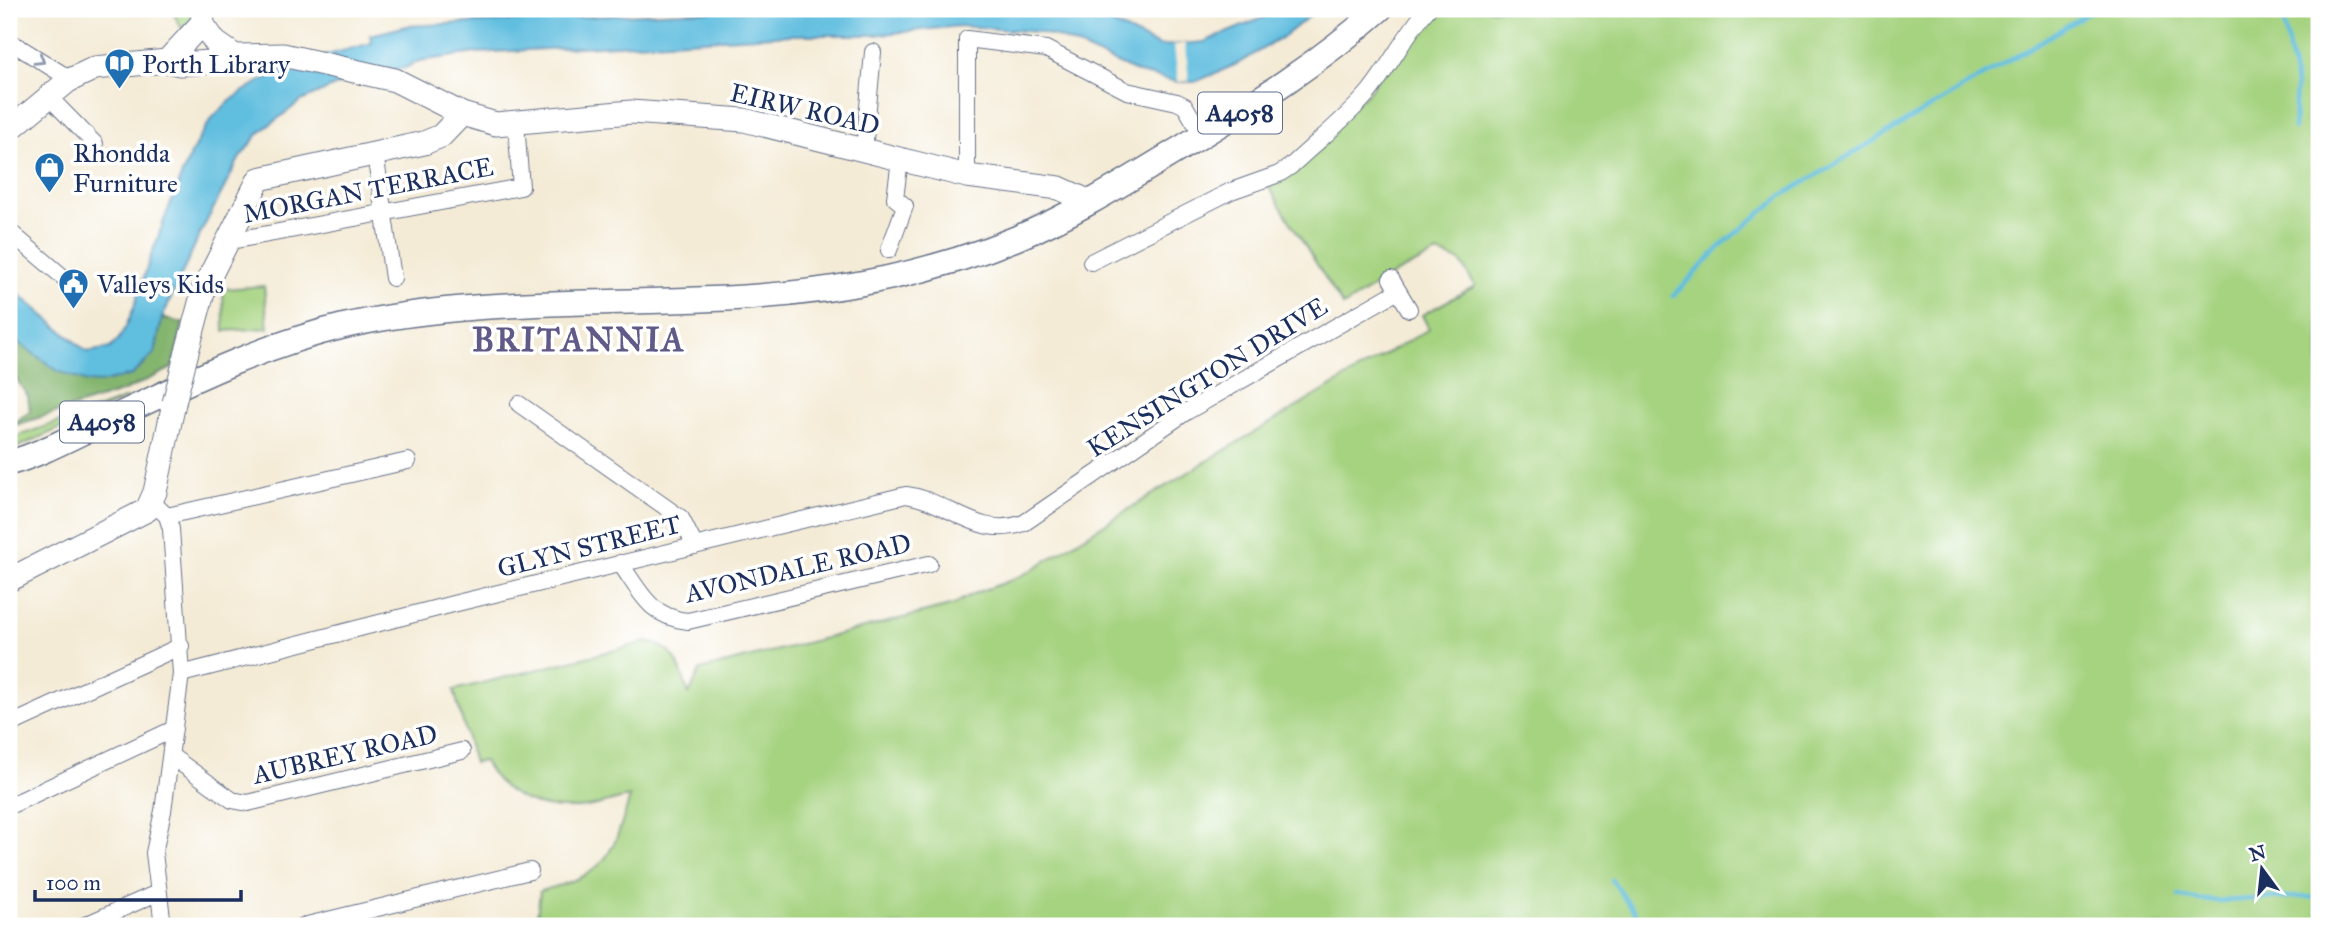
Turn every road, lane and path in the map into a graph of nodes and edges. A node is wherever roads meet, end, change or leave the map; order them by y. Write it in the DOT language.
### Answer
graph roads {
  1 [pos="1380,9"];
  2 [pos="1428,9"];
  3 [pos="203,14"];
  4 [pos="9,41"];
  5 [pos="873,52"];
  6 [pos="235,56"];
  7 [pos="167,61"];
  8 [pos="68,81"];
  9 [pos="49,97"];
  10 [pos="462,114"];
  11 [pos="516,123"];
  12 [pos="9,130"];
  13 [pos="1202,135"];
  14 [pos="95,144"];
  15 [pos="864,151"];
  16 [pos="375,153"];
  17 [pos="900,160"];
  18 [pos="967,176"];
  19 [pos="1090,202"];
  20 [pos="385,213"];
  21 [pos="9,231"];
  22 [pos="225,242"];
  23 [pos="888,250"];
  24 [pos="1091,262"];
  25 [pos="62,277"];
  26 [pos="393,278"];
  27 [pos="1409,309"];
  28 [pos="519,404"];
  29 [pos="408,461"];
  30 [pos="9,463"];
  31 [pos="159,509"];
  32 [pos="1007,529"];
  33 [pos="695,546"];
  34 [pos="620,563"];
  35 [pos="929,564"];
  36 [pos="9,579"];
  37 [pos="181,646"];
  38 [pos="181,674"];
  39 [pos="9,725"];
  40 [pos="174,729"];
  41 [pos="462,751"];
  42 [pos="171,755"];
  43 [pos="9,806"];
  44 [pos="530,871"];
  45 [pos="157,893"];
  46 [pos="82,926"];
  47 [pos="163,926"];
  48 [pos="303,926"];
  1 -- 13 [label="main road, A4058"];
  2 -- 24 [label="street"];
  3 -- 6 [label="main road"];
  3 -- 7 [label="main road"];
  4 -- 8 [label="street, one-way"];
  5 -- 15 [label="street"];
  6 -- 7 [label="main road, EIRW ROAD"];
  6 -- 10 [label="main road, EIRW ROAD"];
  7 -- 8 [label="main road, EIRW ROAD"];
  8 -- 9 [label="main road, EIRW ROAD"];
  9 -- 12 [label="main road, EIRW ROAD"];
  9 -- 14 [label="street"];
  10 -- 11 [label="main road, EIRW ROAD"];
  10 -- 16 [label="main road"];
  11 -- 15 [label="main road, EIRW ROAD"];
  11 -- 20 [label="street, MORGAN TERRACE"];
  13 -- 18 [label="street"];
  13 -- 19 [label="main road, A4058"];
  15 -- 17 [label="main road, EIRW ROAD"];
  16 -- 20 [label="street"];
  16 -- 22 [label="main road"];
  17 -- 18 [label="main road, EIRW ROAD"];
  17 -- 23 [label="street"];
  18 -- 19 [label="main road, EIRW ROAD"];
  19 -- 30 [label="main road, A4058"];
  20 -- 22 [label="street, MORGAN TERRACE"];
  20 -- 26 [label="street"];
  21 -- 25 [label="street"];
  22 -- 31 [label="main road, bridge"];
  27 -- 32 [label="street, KENSINGTON DRIVE"];
  28 -- 33 [label="street"];
  29 -- 31 [label="street"];
  31 -- 36 [label="main road"];
  31 -- 37 [label="street"];
  32 -- 33 [label="street, GLYN STREET"];
  33 -- 34 [label="street, GLYN STREET"];
  34 -- 35 [label="street, AVONDALE ROAD"];
  34 -- 38 [label="street, GLYN STREET"];
  37 -- 38 [label="street"];
  37 -- 39 [label="street"];
  38 -- 40 [label="street"];
  40 -- 42 [label="street"];
  40 -- 43 [label="street"];
  41 -- 42 [label="street, AUBREY ROAD"];
  42 -- 45 [label="street"];
  44 -- 48 [label="street"];
  45 -- 46 [label="street"];
  45 -- 47 [label="street"];
}
